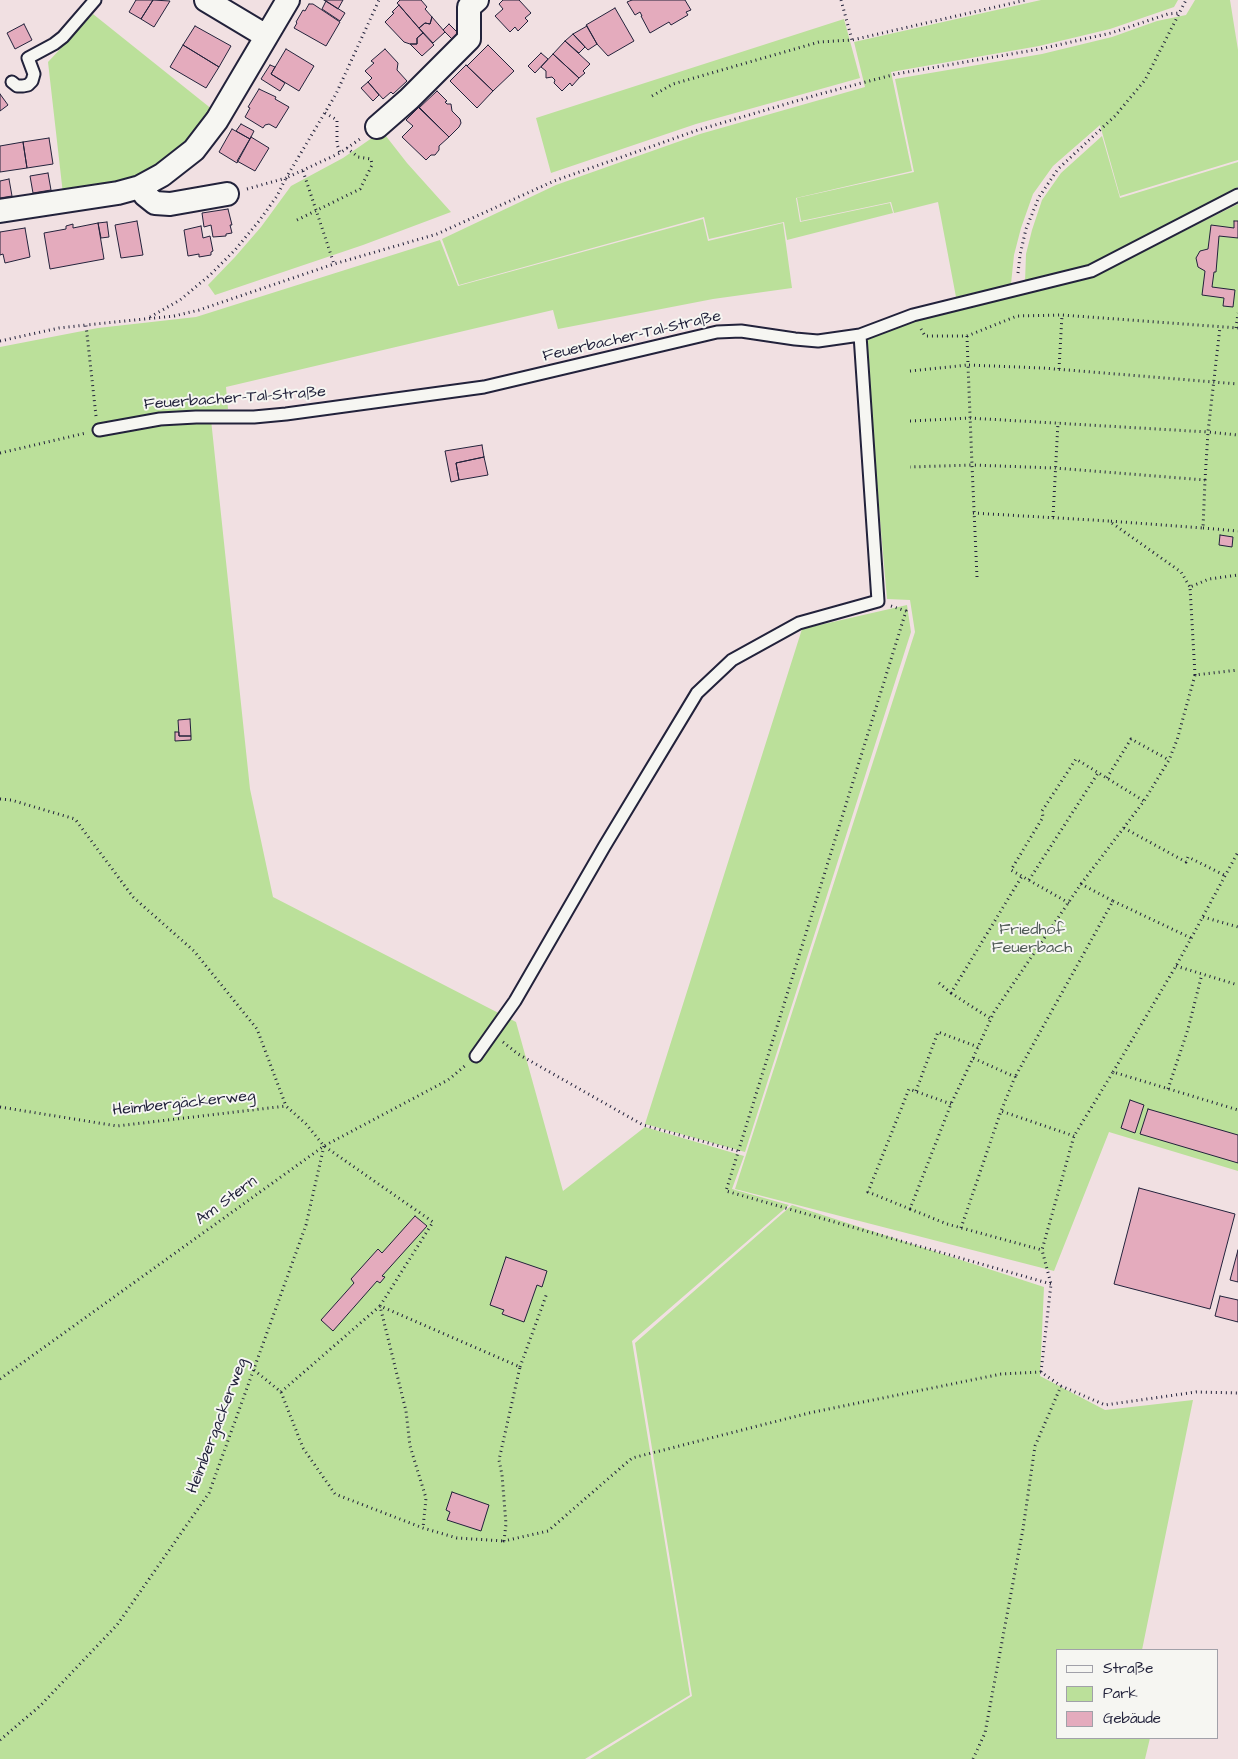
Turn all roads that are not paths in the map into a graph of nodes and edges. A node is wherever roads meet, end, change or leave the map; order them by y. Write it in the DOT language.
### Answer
graph roads {
  1 [pos="95,0"];
  2 [pos="206,0"];
  3 [pos="288,0"];
  4 [pos="477,0"];
  5 [pos="266,36"];
  6 [pos="12,82"];
  7 [pos="377,127"];
  8 [pos="140,187"];
  9 [pos="227,194"];
  10 [pos="1238,196"];
  11 [pos="0,211"];
  12 [pos="860,335"];
  13 [pos="99,430"];
  14 [pos="476,1056"];
  1 -- 6 [label="lane"];
  2 -- 5 [label="street"];
  3 -- 5 [label="street"];
  4 -- 7 [label="street"];
  5 -- 8 [label="street"];
  8 -- 9 [label="street"];
  8 -- 11 [label="street"];
  10 -- 12 [label="lane, Feuerbacher-Tal-Straße"];
  12 -- 13 [label="lane, Feuerbacher-Tal-Straße"];
  12 -- 14 [label="lane"];
}
